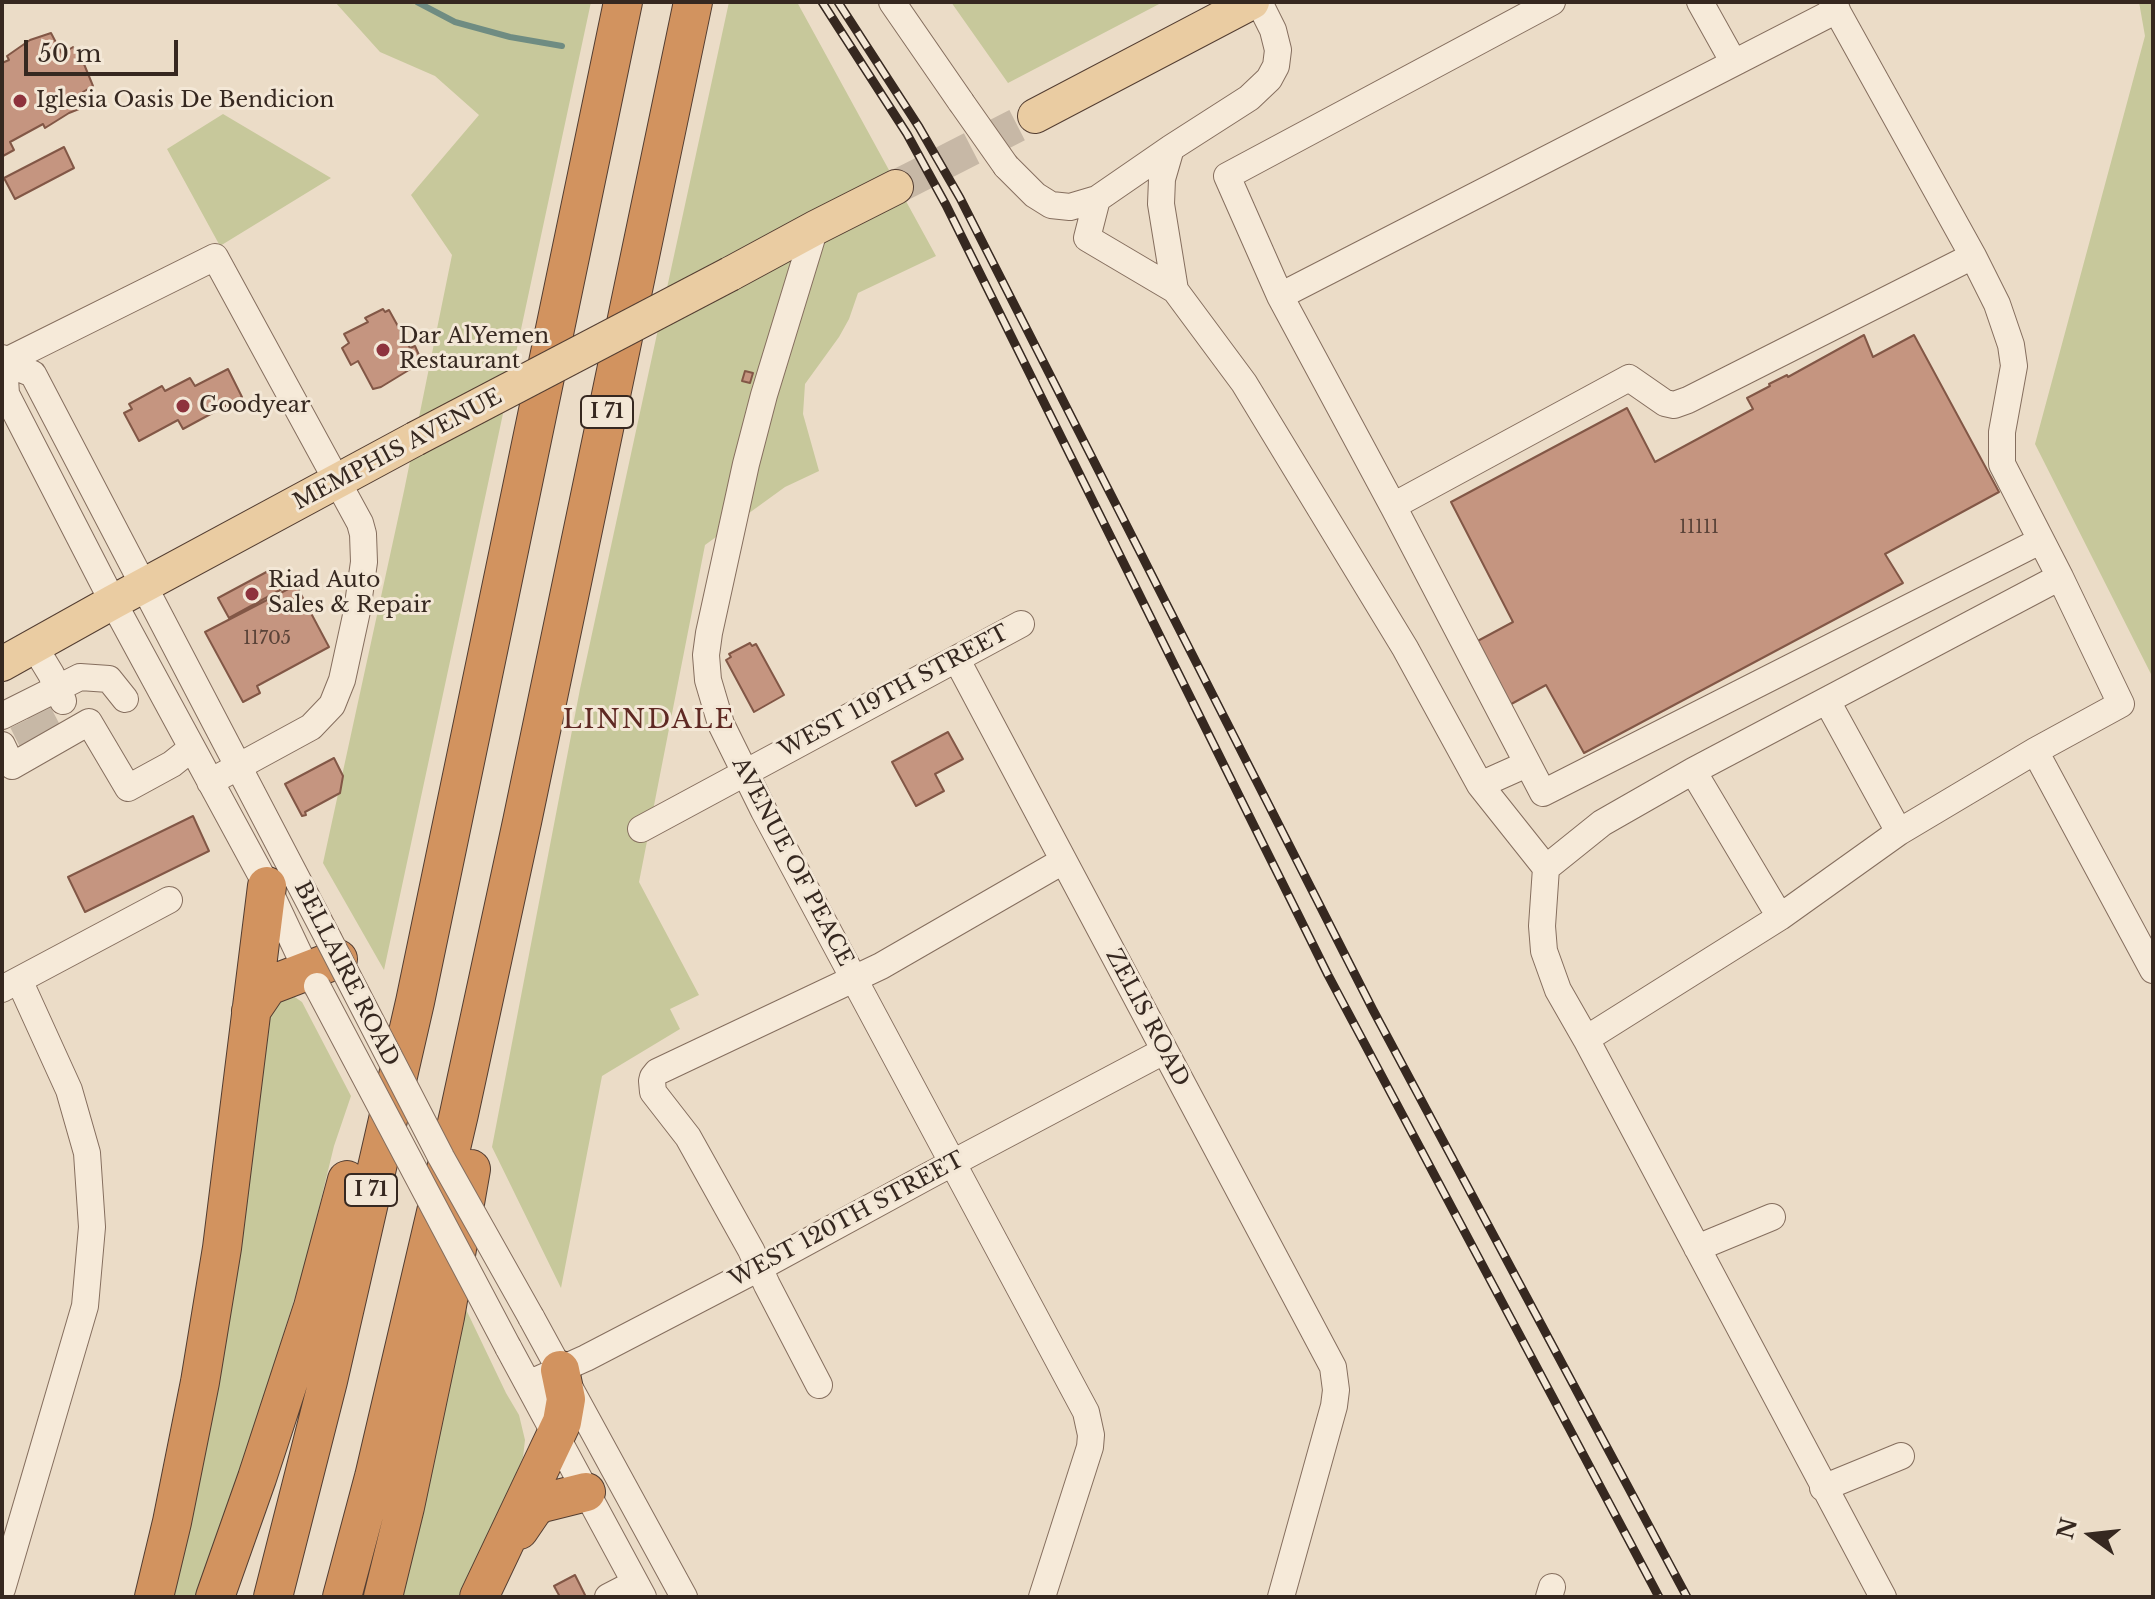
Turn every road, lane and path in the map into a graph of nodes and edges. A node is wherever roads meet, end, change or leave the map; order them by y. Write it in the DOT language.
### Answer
graph roads {
  1 [pos="623,2"];
  2 [pos="693,2"];
  3 [pos="892,2"];
  4 [pos="1252,2"];
  5 [pos="1259,2"];
  6 [pos="1552,2"];
  7 [pos="1700,2"];
  8 [pos="1840,7"];
  9 [pos="1734,63"];
  10 [pos="1035,116"];
  11 [pos="1171,148"];
  12 [pos="896,187"];
  13 [pos="1097,199"];
  14 [pos="815,228"];
  15 [pos="1973,256"];
  16 [pos="1175,290"];
  17 [pos="1280,296"];
  18 [pos="3,361"];
  19 [pos="337,482"];
  20 [pos="1393,506"];
  21 [pos="2040,541"];
  22 [pos="2060,577"];
  23 [pos="143,586"];
  24 [pos="113,602"];
  25 [pos="1021,624"];
  26 [pos="34,646"];
  27 [pos="957,660"];
  28 [pos="2,664"];
  29 [pos="155,681"];
  30 [pos="125,699"];
  31 [pos="1827,701"];
  32 [pos="46,720"];
  33 [pos="2,745"];
  34 [pos="192,748"];
  35 [pos="2035,751"];
  36 [pos="1527,764"];
  37 [pos="238,767"];
  38 [pos="1693,771"];
  39 [pos="745,772"];
  40 [pos="460,781"];
  41 [pos="210,782"];
  42 [pos="1480,785"];
  43 [pos="522,822"];
  44 [pos="641,829"];
  45 [pos="1899,832"];
  46 [pos="1063,861"];
  47 [pos="1546,868"];
  48 [pos="267,886"];
  49 [pos="169,900"];
  50 [pos="1780,917"];
  51 [pos="322,963"];
  52 [pos="2153,970"];
  53 [pos="854,980"];
  54 [pos="10,985"];
  55 [pos="251,1011"];
  56 [pos="1586,1039"];
  57 [pos="1164,1051"];
  58 [pos="952,1163"];
  59 [pos="1772,1217"];
  60 [pos="1697,1248"];
  61 [pos="759,1268"];
  62 [pos="544,1377"];
  63 [pos="819,1385"];
  64 [pos="556,1437"];
  65 [pos="1901,1456"];
  66 [pos="1823,1488"];
  67 [pos="586,1492"];
  68 [pos="486,1583"];
  69 [pos="2,1589"];
  70 [pos="639,1590"];
  71 [pos="154,1597"];
  72 [pos="215,1597"];
  73 [pos="273,1597"];
  74 [pos="342,1597"];
  75 [pos="383,1597"];
  76 [pos="608,1597"];
  77 [pos="684,1597"];
  78 [pos="1042,1597"];
  79 [pos="1281,1597"];
  80 [pos="1883,1597"];
  1 -- 40 [label="highway, I 71"];
  2 -- 43 [label="highway, I 71"];
  3 -- 13 [label="street, bridge"];
  4 -- 10 [label="main road"];
  5 -- 11 [label="street"];
  6 -- 17 [label="street"];
  7 -- 9 [label="street"];
  8 -- 9 [label="street"];
  8 -- 15 [label="street"];
  9 -- 17 [label="street"];
  11 -- 13 [label="street"];
  11 -- 16 [label="street"];
  12 -- 14 [label="main road, MEMPHIS AVENUE"];
  13 -- 16 [label="street"];
  14 -- 19 [label="main road, MEMPHIS AVENUE, bridge"];
  14 -- 39 [label="street, AVENUE OF PEACE"];
  15 -- 20 [label="street"];
  15 -- 21 [label="street"];
  16 -- 42 [label="street"];
  17 -- 20 [label="street"];
  18 -- 19 [label="street"];
  18 -- 23 [label="street, BELLAIRE ROAD"];
  18 -- 24 [label="street, BELLAIRE ROAD"];
  19 -- 23 [label="main road, MEMPHIS AVENUE"];
  19 -- 37 [label="street"];
  20 -- 36 [label="street"];
  21 -- 22 [label="street"];
  21 -- 36 [label="street"];
  22 -- 31 [label="street"];
  22 -- 35 [label="street"];
  23 -- 24 [label="main road, MEMPHIS AVENUE"];
  23 -- 37 [label="street, BELLAIRE ROAD"];
  24 -- 26 [label="main road, MEMPHIS AVENUE"];
  24 -- 29 [label="street, BELLAIRE ROAD"];
  25 -- 27 [label="street, WEST 119TH STREET"];
  26 -- 28 [label="main road, MEMPHIS AVENUE"];
  26 -- 32 [label="street"];
  27 -- 39 [label="street, WEST 119TH STREET"];
  27 -- 46 [label="street, ZELIS ROAD"];
  29 -- 30 [label="street"];
  29 -- 34 [label="street, BELLAIRE ROAD"];
  30 -- 32 [label="street"];
  30 -- 32 [label="street"];
  31 -- 38 [label="street"];
  31 -- 45 [label="street"];
  32 -- 33 [label="street"];
  32 -- 34 [label="street"];
  34 -- 41 [label="street, BELLAIRE ROAD"];
  35 -- 45 [label="street"];
  35 -- 52 [label="street"];
  36 -- 42 [label="street"];
  37 -- 41 [label="street"];
  37 -- 51 [label="street, BELLAIRE ROAD"];
  38 -- 47 [label="street"];
  38 -- 50 [label="street"];
  39 -- 44 [label="street, WEST 119TH STREET"];
  39 -- 53 [label="street, AVENUE OF PEACE"];
  40 -- 72 [label="highway"];
  40 -- 73 [label="highway, I 71"];
  41 -- 48 [label="street, BELLAIRE ROAD"];
  42 -- 47 [label="street"];
  43 -- 74 [label="highway, I 71"];
  43 -- 75 [label="highway"];
  45 -- 50 [label="street"];
  46 -- 53 [label="street"];
  46 -- 57 [label="street, ZELIS ROAD"];
  47 -- 56 [label="street"];
  48 -- 51 [label="street, BELLAIRE ROAD"];
  48 -- 55 [label="highway"];
  49 -- 54 [label="street"];
  50 -- 56 [label="street"];
  51 -- 55 [label="highway"];
  51 -- 62 [label="street, BELLAIRE ROAD, bridge"];
  51 -- 62 [label="street, BELLAIRE ROAD, bridge"];
  53 -- 58 [label="street, AVENUE OF PEACE"];
  53 -- 61 [label="street"];
  54 -- 69 [label="street"];
  55 -- 71 [label="highway"];
  56 -- 60 [label="street"];
  57 -- 58 [label="street, WEST 120TH STREET"];
  57 -- 79 [label="street, ZELIS ROAD"];
  58 -- 61 [label="street, WEST 120TH STREET"];
  58 -- 78 [label="street, AVENUE OF PEACE"];
  59 -- 60 [label="street"];
  60 -- 66 [label="street"];
  61 -- 62 [label="street, WEST 120TH STREET"];
  61 -- 63 [label="street"];
  62 -- 64 [label="highway"];
  62 -- 77 [label="street, BELLAIRE ROAD"];
  64 -- 67 [label="street"];
  64 -- 68 [label="highway"];
  65 -- 66 [label="street"];
  66 -- 80 [label="street"];
  67 -- 68 [label="highway"];
  67 -- 70 [label="street"];
  70 -- 76 [label="street"];
}
